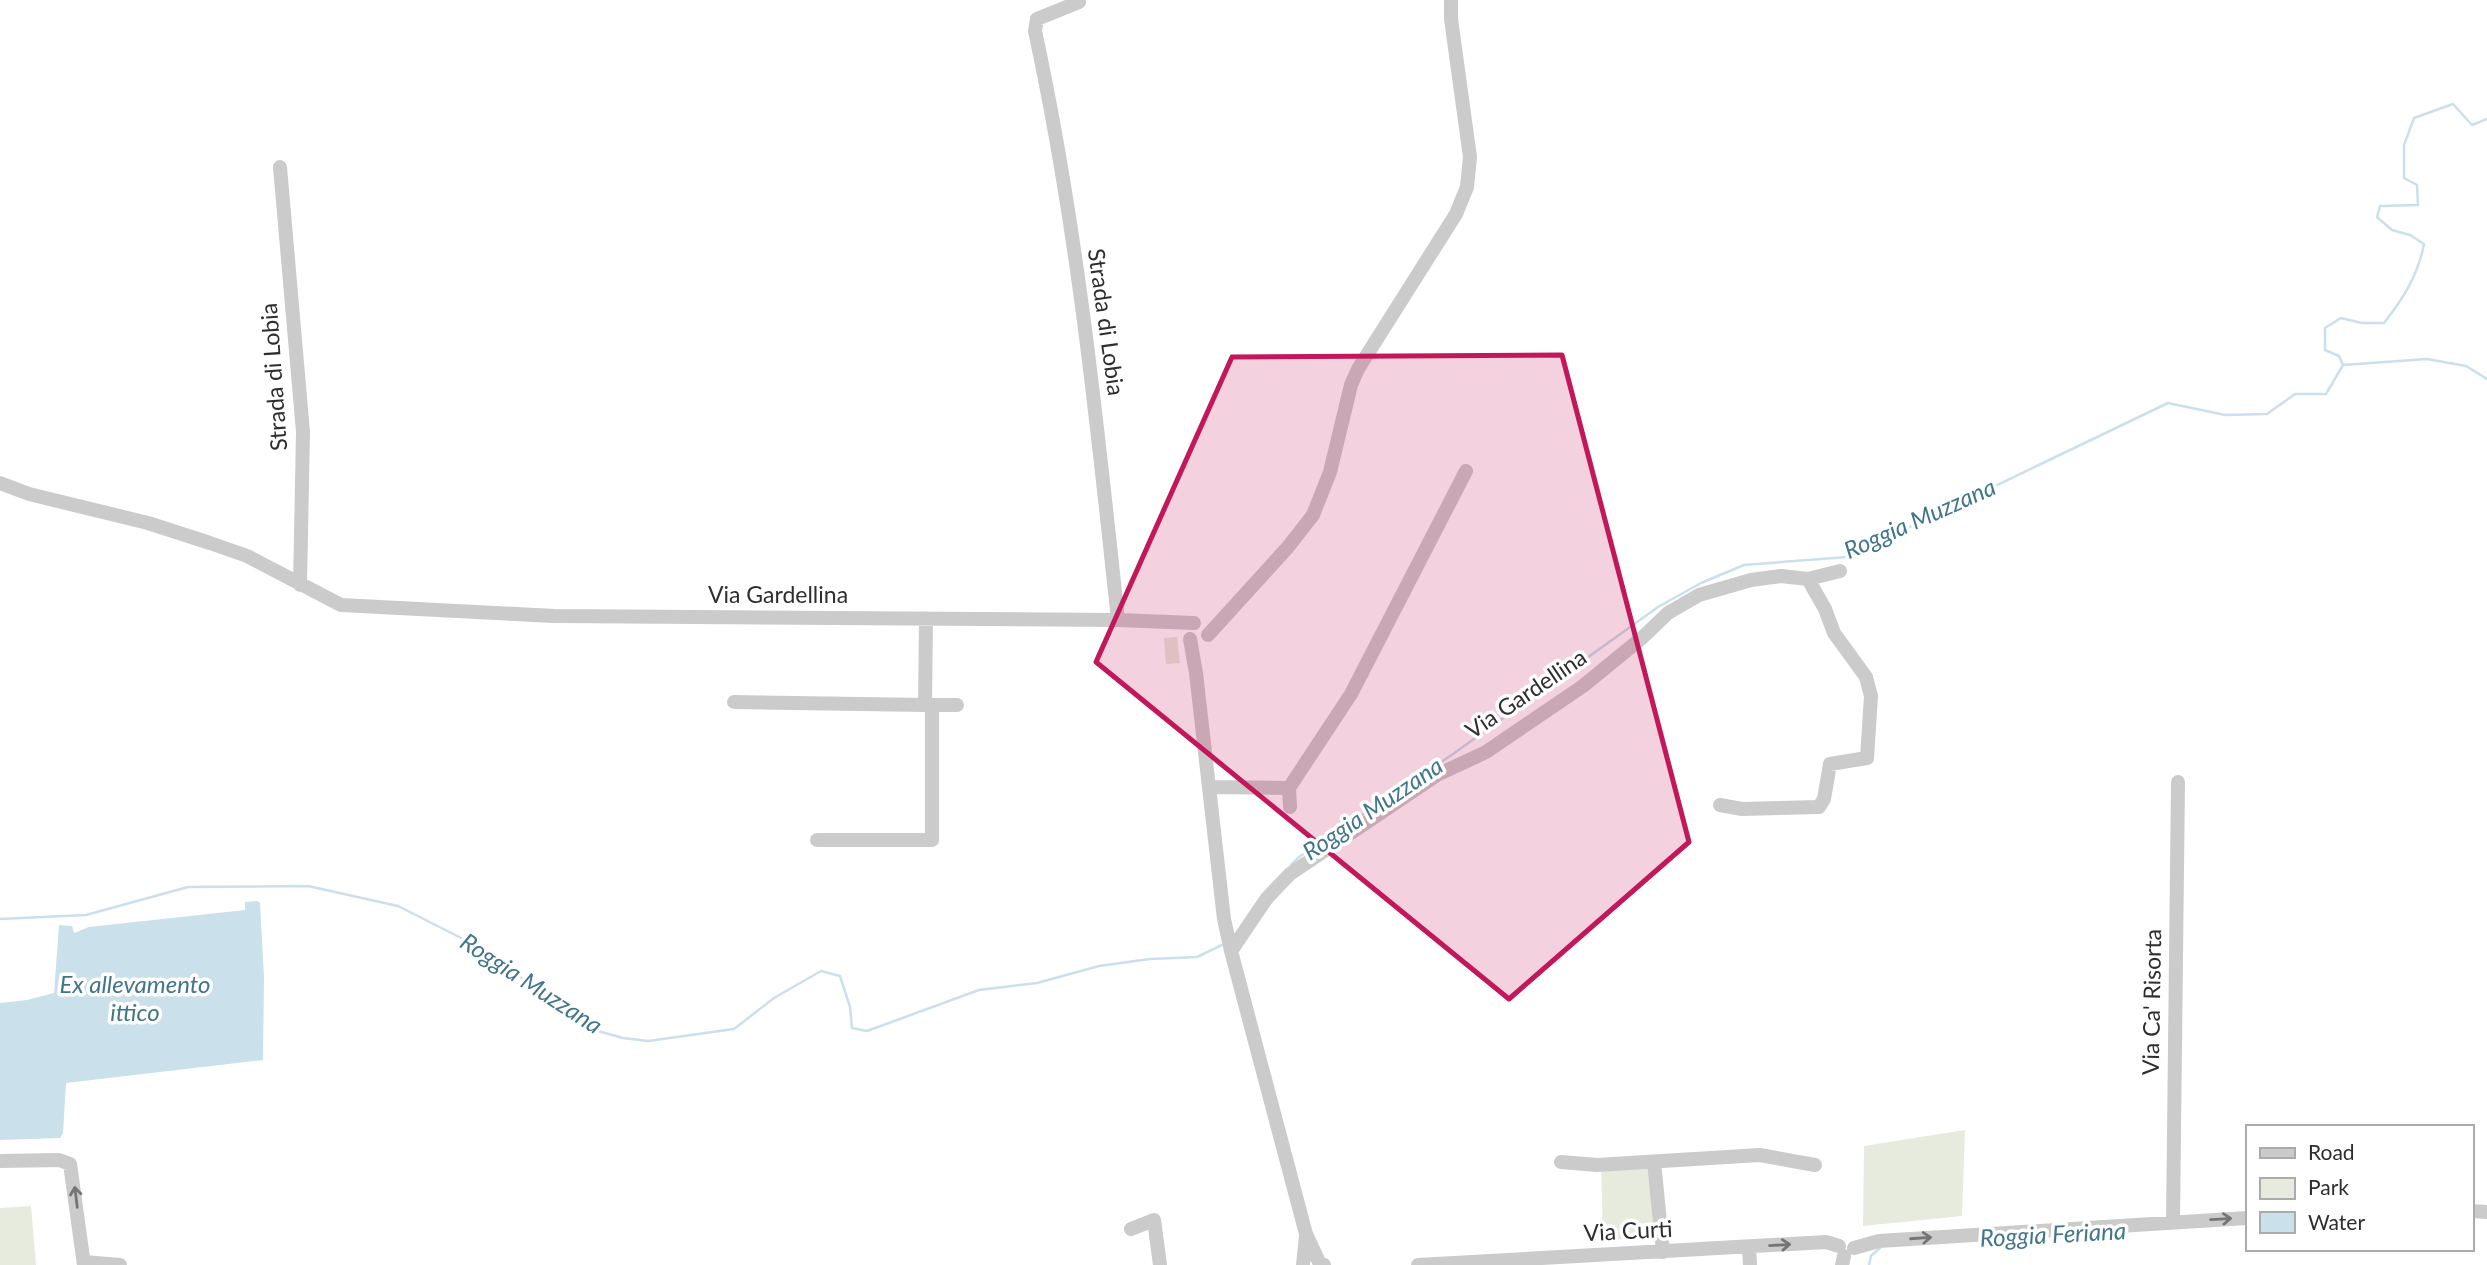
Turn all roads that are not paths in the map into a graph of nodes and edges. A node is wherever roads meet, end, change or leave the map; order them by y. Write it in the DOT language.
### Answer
graph roads {
  1 [pos="1451,0"];
  2 [pos="1079,2"];
  3 [pos="280,167"];
  4 [pos="1466,471"];
  5 [pos="0,484"];
  6 [pos="1840,571"];
  7 [pos="1808,579"];
  8 [pos="300,585"];
  9 [pos="926,619"];
  10 [pos="1118,620"];
  11 [pos="1198,632"];
  12 [pos="734,702"];
  13 [pos="928,705"];
  14 [pos="957,705"];
  15 [pos="2178,782"];
  16 [pos="1209,787"];
  17 [pos="1289,788"];
  18 [pos="1720,805"];
  19 [pos="1290,807"];
  20 [pos="817,840"];
  21 [pos="1230,946"];
  22 [pos="0,1161"];
  23 [pos="1562,1162"];
  24 [pos="1654,1162"];
  25 [pos="1815,1165"];
  26 [pos="2246,1218"];
  27 [pos="2173,1222"];
  28 [pos="1131,1229"];
  29 [pos="1749,1247"];
  30 [pos="1663,1252"];
  31 [pos="1845,1254"];
  32 [pos="1582,1261"];
  33 [pos="84,1263"];
  34 [pos="1313,1264"];
  35 [pos="120,1265"];
  36 [pos="1160,1265"];
  37 [pos="1418,1265"];
  38 [pos="1750,1265"];
  1 -- 11 [label="street"];
  2 -- 10 [label="street, Strada di Lobia"];
  3 -- 8 [label="street, Strada di Lobia"];
  4 -- 17 [label="street"];
  5 -- 8 [label="street"];
  6 -- 7 [label="street, Via Gardellina"];
  7 -- 18 [label="street"];
  7 -- 21 [label="street, Via Gardellina"];
  8 -- 9 [label="street, Via Gardellina"];
  9 -- 10 [label="street, Via Gardellina"];
  9 -- 13 [label="street"];
  10 -- 11 [label="street, Via Gardellina"];
  11 -- 16 [label="street"];
  12 -- 13 [label="street"];
  13 -- 14 [label="street"];
  13 -- 20 [label="street"];
  15 -- 27 [label="street, Via Ca' Risorta"];
  16 -- 17 [label="street"];
  16 -- 21 [label="street"];
  17 -- 19 [label="street"];
  21 -- 34 [label="street"];
  33 -- 22 [label="street, one-way"];
  23 -- 24 [label="street"];
  24 -- 25 [label="street"];
  24 -- 30 [label="street"];
  27 -- 26 [label="street, Via Curti, one-way"];
  31 -- 27 [label="street, Via Curti, one-way"];
  28 -- 36 [label="street"];
  29 -- 30 [label="street, Via Curti"];
  29 -- 31 [label="street, Via Curti, one-way"];
  29 -- 38 [label="street"];
  30 -- 32 [label="street, Via Curti"];
  32 -- 37 [label="street, Via Curti"];
  33 -- 35 [label="street"];
}
